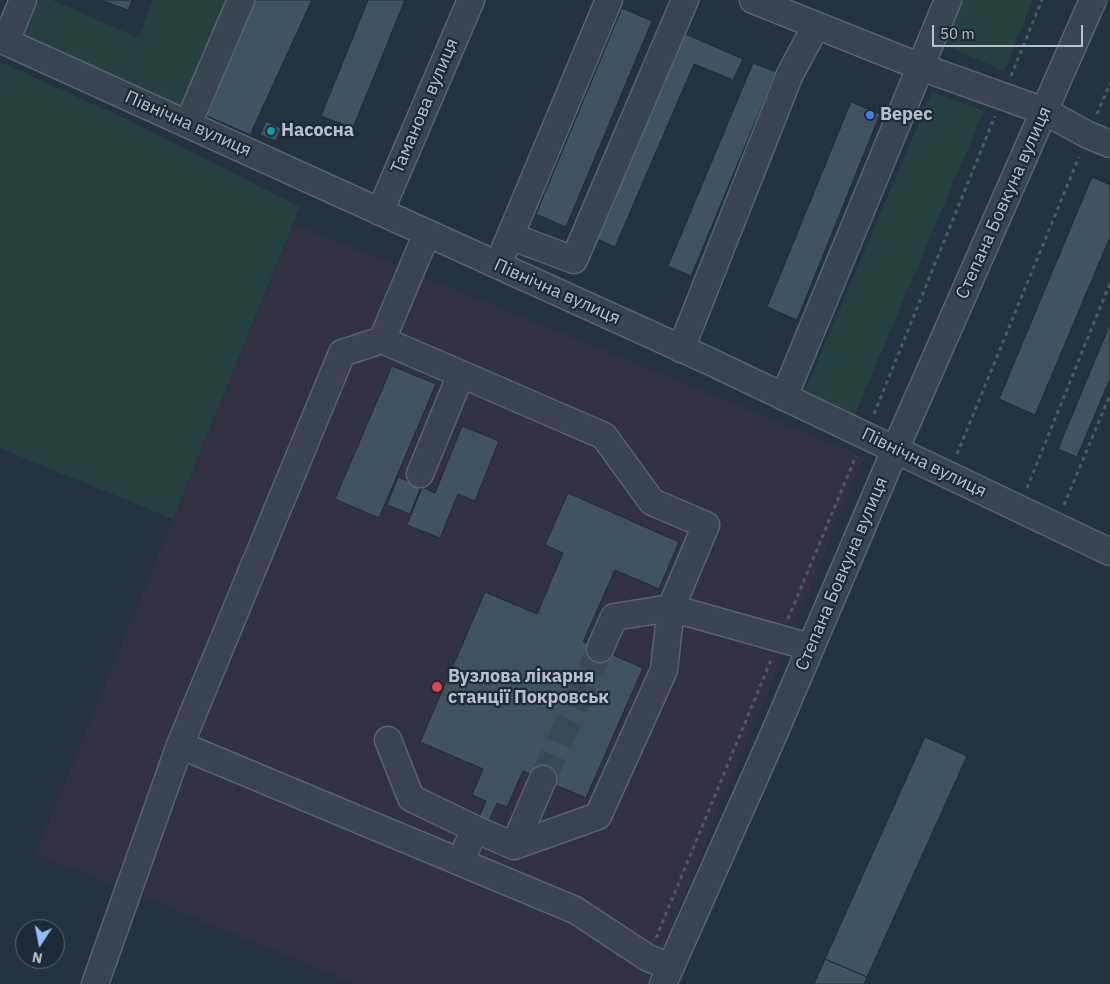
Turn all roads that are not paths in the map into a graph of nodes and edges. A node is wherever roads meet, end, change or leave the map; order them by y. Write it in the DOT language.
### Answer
graph roads {
  1 [pos="22,0"];
  2 [pos="241,0"];
  3 [pos="470,0"];
  4 [pos="609,0"];
  5 [pos="685,0"];
  6 [pos="753,0"];
  7 [pos="948,0"];
  8 [pos="1093,0"];
  9 [pos="794,8"];
  10 [pos="816,26"];
  11 [pos="3,40"];
  12 [pos="921,66"];
  13 [pos="1044,112"];
  14 [pos="188,124"];
  15 [pos="1099,140"];
  16 [pos="380,212"];
  17 [pos="427,233"];
  18 [pos="510,236"];
  19 [pos="498,265"];
  20 [pos="382,340"];
  21 [pos="682,348"];
  22 [pos="461,374"];
  23 [pos="784,397"];
  24 [pos="895,450"];
  25 [pos="420,474"];
  26 [pos="1110,552"];
  27 [pos="671,608"];
  28 [pos="810,647"];
  29 [pos="600,649"];
  30 [pos="388,740"];
  31 [pos="180,745"];
  32 [pos="543,779"];
  33 [pos="476,829"];
  34 [pos="514,846"];
  35 [pos="460,862"];
  36 [pos="661,970"];
  37 [pos="95,984"];
  1 -- 11 [label="street"];
  2 -- 14 [label="street"];
  3 -- 16 [label="street, Таманова вулиця"];
  4 -- 18 [label="street"];
  5 -- 18 [label="street"];
  6 -- 9 [label="street"];
  7 -- 12 [label="street"];
  8 -- 13 [label="street, Степана Бовкуна вулиця"];
  9 -- 10 [label="street"];
  10 -- 12 [label="street"];
  10 -- 21 [label="street"];
  11 -- 14 [label="street, Північна вулиця"];
  12 -- 13 [label="street"];
  12 -- 23 [label="street"];
  13 -- 15 [label="street"];
  13 -- 24 [label="street, Степана Бовкуна вулиця"];
  14 -- 16 [label="street, Північна вулиця"];
  16 -- 17 [label="street, Північна вулиця"];
  17 -- 19 [label="street, Північна вулиця"];
  17 -- 20 [label="street"];
  18 -- 19 [label="street"];
  19 -- 21 [label="street, Північна вулиця"];
  20 -- 22 [label="street"];
  20 -- 31 [label="street"];
  21 -- 23 [label="street, Північна вулиця"];
  22 -- 25 [label="street"];
  22 -- 27 [label="street"];
  23 -- 24 [label="street, Північна вулиця"];
  24 -- 26 [label="street, Північна вулиця"];
  24 -- 28 [label="street, Степана Бовкуна вулиця"];
  27 -- 28 [label="street"];
  27 -- 29 [label="street"];
  27 -- 34 [label="street"];
  28 -- 36 [label="street, Степана Бовкуна вулиця"];
  30 -- 33 [label="street"];
  31 -- 35 [label="street"];
  31 -- 37 [label="street"];
  32 -- 34 [label="street"];
  33 -- 34 [label="street"];
  33 -- 35 [label="street"];
  35 -- 36 [label="street"];
}
